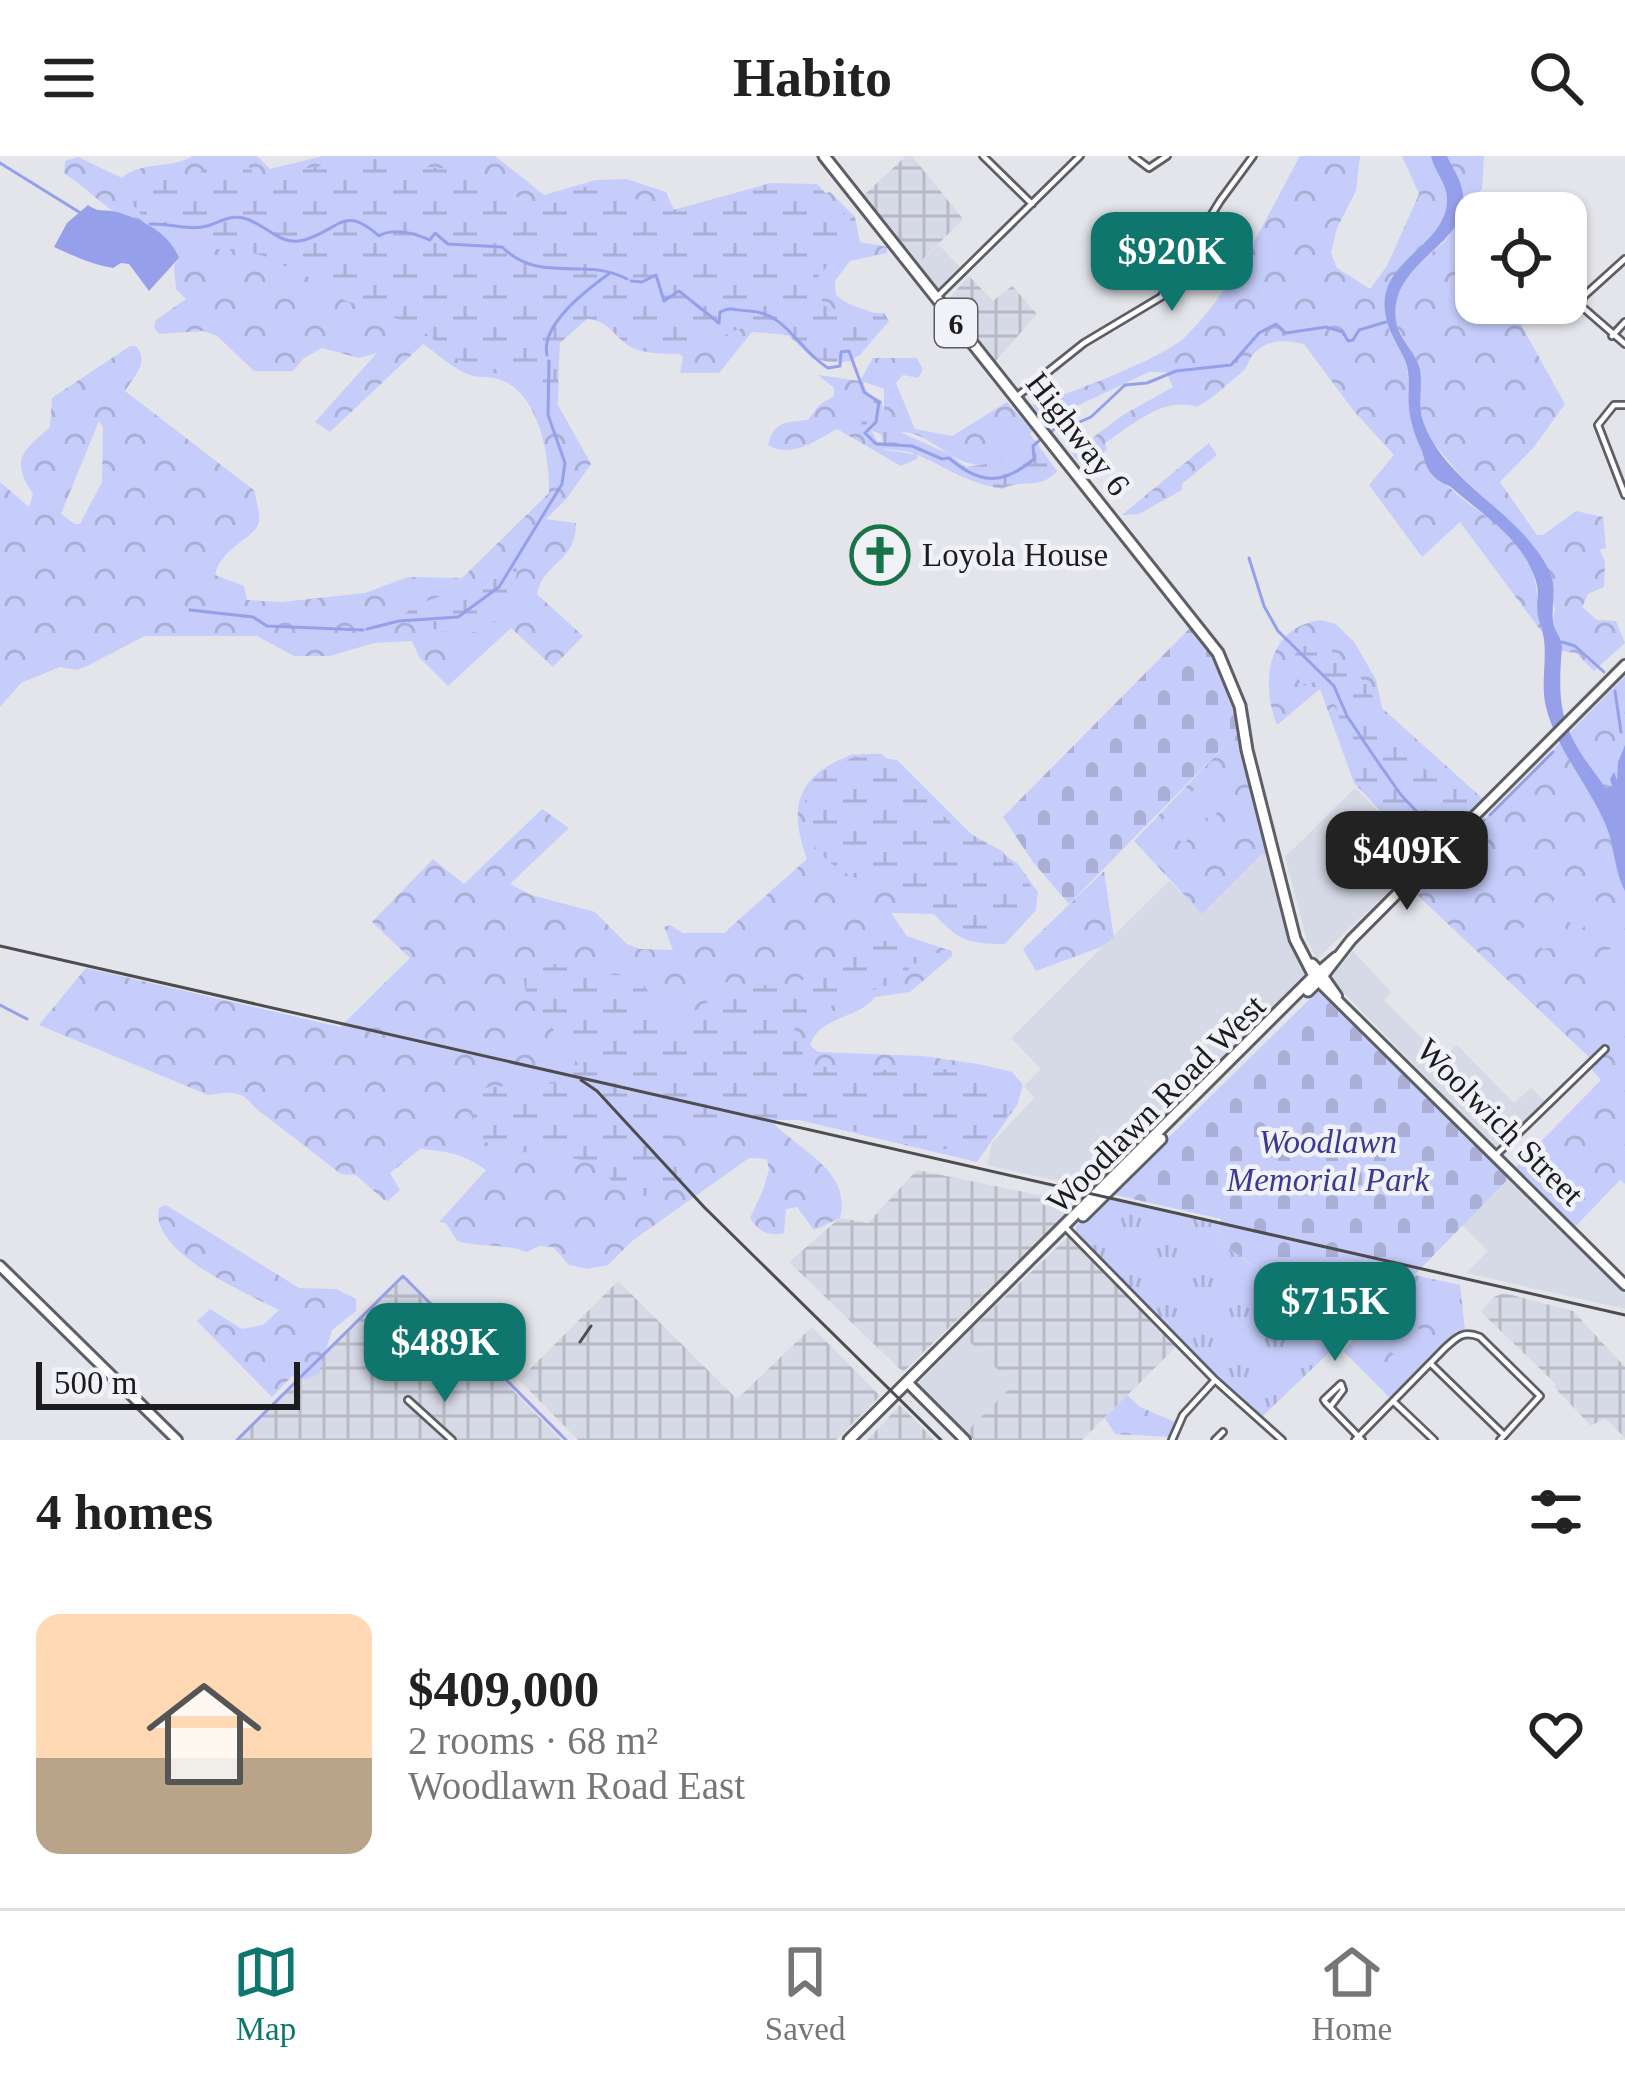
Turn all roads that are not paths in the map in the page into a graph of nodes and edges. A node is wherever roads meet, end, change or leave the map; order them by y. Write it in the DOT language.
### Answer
graph roads {
  1 [pos="824,156"];
  2 [pos="983,156"];
  3 [pos="1080,156"];
  4 [pos="1133,156"];
  5 [pos="1167,156"];
  6 [pos="1253,156"];
  7 [pos="1032,204"];
  8 [pos="1625,259"];
  9 [pos="936,297"];
  10 [pos="1625,322"];
  11 [pos="1612,336"];
  12 [pos="1625,344"];
  13 [pos="1015,398"];
  14 [pos="1625,405"];
  15 [pos="1625,495"];
  16 [pos="1625,665"];
  17 [pos="1252,766"];
  18 [pos="1318,976"];
  19 [pos="1605,1048"];
  20 [pos="1496,1155"];
  21 [pos="1066,1228"];
  22 [pos="0,1266"];
  23 [pos="1625,1285"];
  24 [pos="1430,1363"];
  25 [pos="1215,1380"];
  26 [pos="908,1382"];
  27 [pos="409,1400"];
  28 [pos="1394,1401"];
  29 [pos="1330,1407"];
  30 [pos="1223,1432"];
  31 [pos="1502,1438"];
  32 [pos="1358,1439"];
  33 [pos="177,1440"];
  34 [pos="452,1440"];
  35 [pos="849,1440"];
  36 [pos="965,1440"];
  37 [pos="1172,1440"];
  38 [pos="1215,1440"];
  39 [pos="1280,1440"];
  40 [pos="1434,1440"];
  1 -- 9 [label="main road, Highway 6 / 6"];
  2 -- 7 [label="street"];
  3 -- 7 [label="street"];
  4 -- 5 [label="street"];
  6 -- 13 [label="street"];
  7 -- 9 [label="street"];
  8 -- 11 [label="street"];
  9 -- 13 [label="main road, Highway 6 / 6"];
  10 -- 11 [label="street"];
  11 -- 12 [label="street"];
  13 -- 17 [label="main road, Highway 6 / 6"];
  14 -- 15 [label="street"];
  16 -- 18 [label="main road"];
  17 -- 18 [label="main road, Woolwich Street / 6"];
  18 -- 20 [label="main road, Woolwich Street"];
  18 -- 21 [label="main road, Woodlawn Road West"];
  19 -- 20 [label="street"];
  20 -- 23 [label="main road, Woolwich Street"];
  21 -- 25 [label="street"];
  21 -- 26 [label="main road, Woodlawn Road West"];
  22 -- 33 [label="main road"];
  24 -- 28 [label="street"];
  24 -- 31 [label="street"];
  24 -- 31 [label="street"];
  25 -- 37 [label="street"];
  25 -- 39 [label="street"];
  26 -- 35 [label="main road, Woodlawn Road West"];
  26 -- 36 [label="main road"];
  27 -- 34 [label="street"];
  28 -- 32 [label="street"];
  28 -- 40 [label="street"];
  29 -- 32 [label="street"];
  30 -- 38 [label="street"];
}
